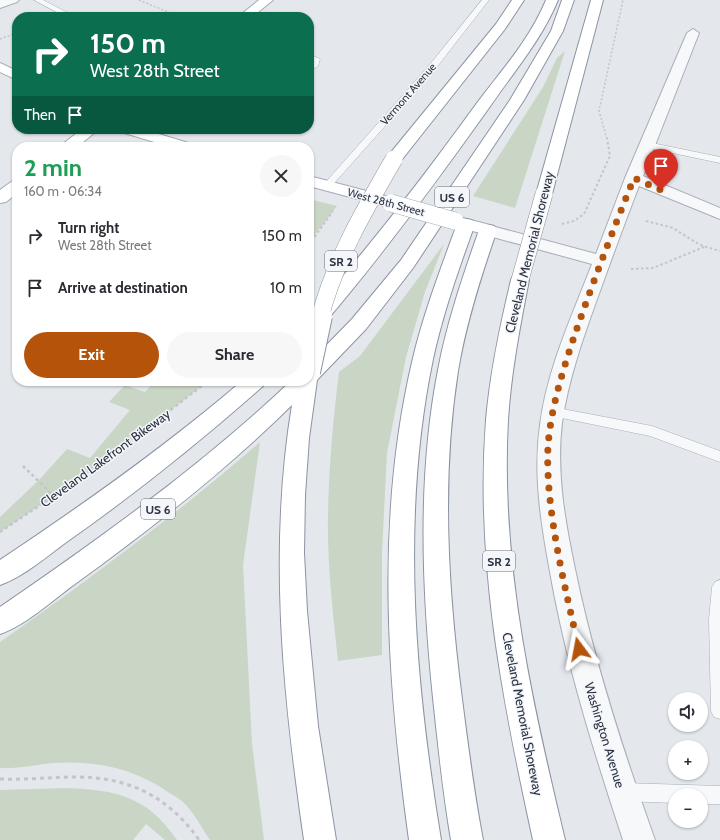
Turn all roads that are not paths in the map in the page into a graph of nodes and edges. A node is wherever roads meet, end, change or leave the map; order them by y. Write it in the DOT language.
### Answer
graph roads {
  1 [pos="13,0"];
  2 [pos="37,0"];
  3 [pos="266,0"];
  4 [pos="486,0"];
  5 [pos="518,0"];
  6 [pos="552,0"];
  7 [pos="568,0"];
  8 [pos="597,0"];
  9 [pos="0,4"];
  10 [pos="62,12"];
  11 [pos="250,12"];
  12 [pos="693,33"];
  13 [pos="0,67"];
  14 [pos="12,73"];
  15 [pos="85,134"];
  16 [pos="143,134"];
  17 [pos="74,142"];
  18 [pos="170,142"];
  19 [pos="647,145"];
  20 [pos="720,160"];
  21 [pos="634,178"];
  22 [pos="314,182"];
  23 [pos="327,186"];
  24 [pos="12,189"];
  25 [pos="0,198"];
  26 [pos="720,214"];
  27 [pos="470,225"];
  28 [pos="601,261"];
  29 [pos="314,321"];
  30 [pos="314,348"];
  31 [pos="314,371"];
  32 [pos="250,386"];
  33 [pos="301,386"];
  34 [pos="305,386"];
  35 [pos="552,412"];
  36 [pos="720,457"];
  37 [pos="0,574"];
  38 [pos="720,587"];
  39 [pos="0,622"];
  40 [pos="720,711"];
  41 [pos="623,792"];
  42 [pos="720,795"];
  43 [pos="320,840"];
  44 [pos="425,840"];
  45 [pos="467,840"];
  46 [pos="548,840"];
  47 [pos="639,840"];
  1 -- 9 [label="street"];
  2 -- 10 [label="lane"];
  3 -- 11 [label="main road"];
  4 -- 23 [label="lane, Vermont Avenue"];
  5 -- 30 [label="main road, SR 2, bridge"];
  6 -- 29 [label="main road, US 6"];
  7 -- 31 [label="main road, US 6"];
  8 -- 46 [label="main road, Cleveland Memorial Shoreway / SR 2, bridge"];
  12 -- 19 [label="street, Washington Avenue"];
  13 -- 14 [label="main road"];
  15 -- 17 [label="main road"];
  16 -- 18 [label="main road"];
  19 -- 20 [label="lane"];
  19 -- 21 [label="street, Washington Avenue"];
  21 -- 26 [label="street"];
  21 -- 28 [label="street, Washington Avenue"];
  22 -- 23 [label="main road, West 28th Street"];
  23 -- 27 [label="main road, West 28th Street, bridge"];
  24 -- 25 [label="main road"];
  27 -- 28 [label="street, West 28th Street"];
  27 -- 44 [label="main road"];
  27 -- 45 [label="main road"];
  28 -- 35 [label="street, Washington Avenue"];
  32 -- 37 [label="main road, US 6"];
  33 -- 39 [label="main road, US 6"];
  34 -- 43 [label="main road"];
  35 -- 36 [label="lane"];
  35 -- 41 [label="street, Washington Avenue"];
  38 -- 40 [label="lane"];
  41 -- 42 [label="lane"];
  41 -- 47 [label="street, Washington Avenue"];
}
